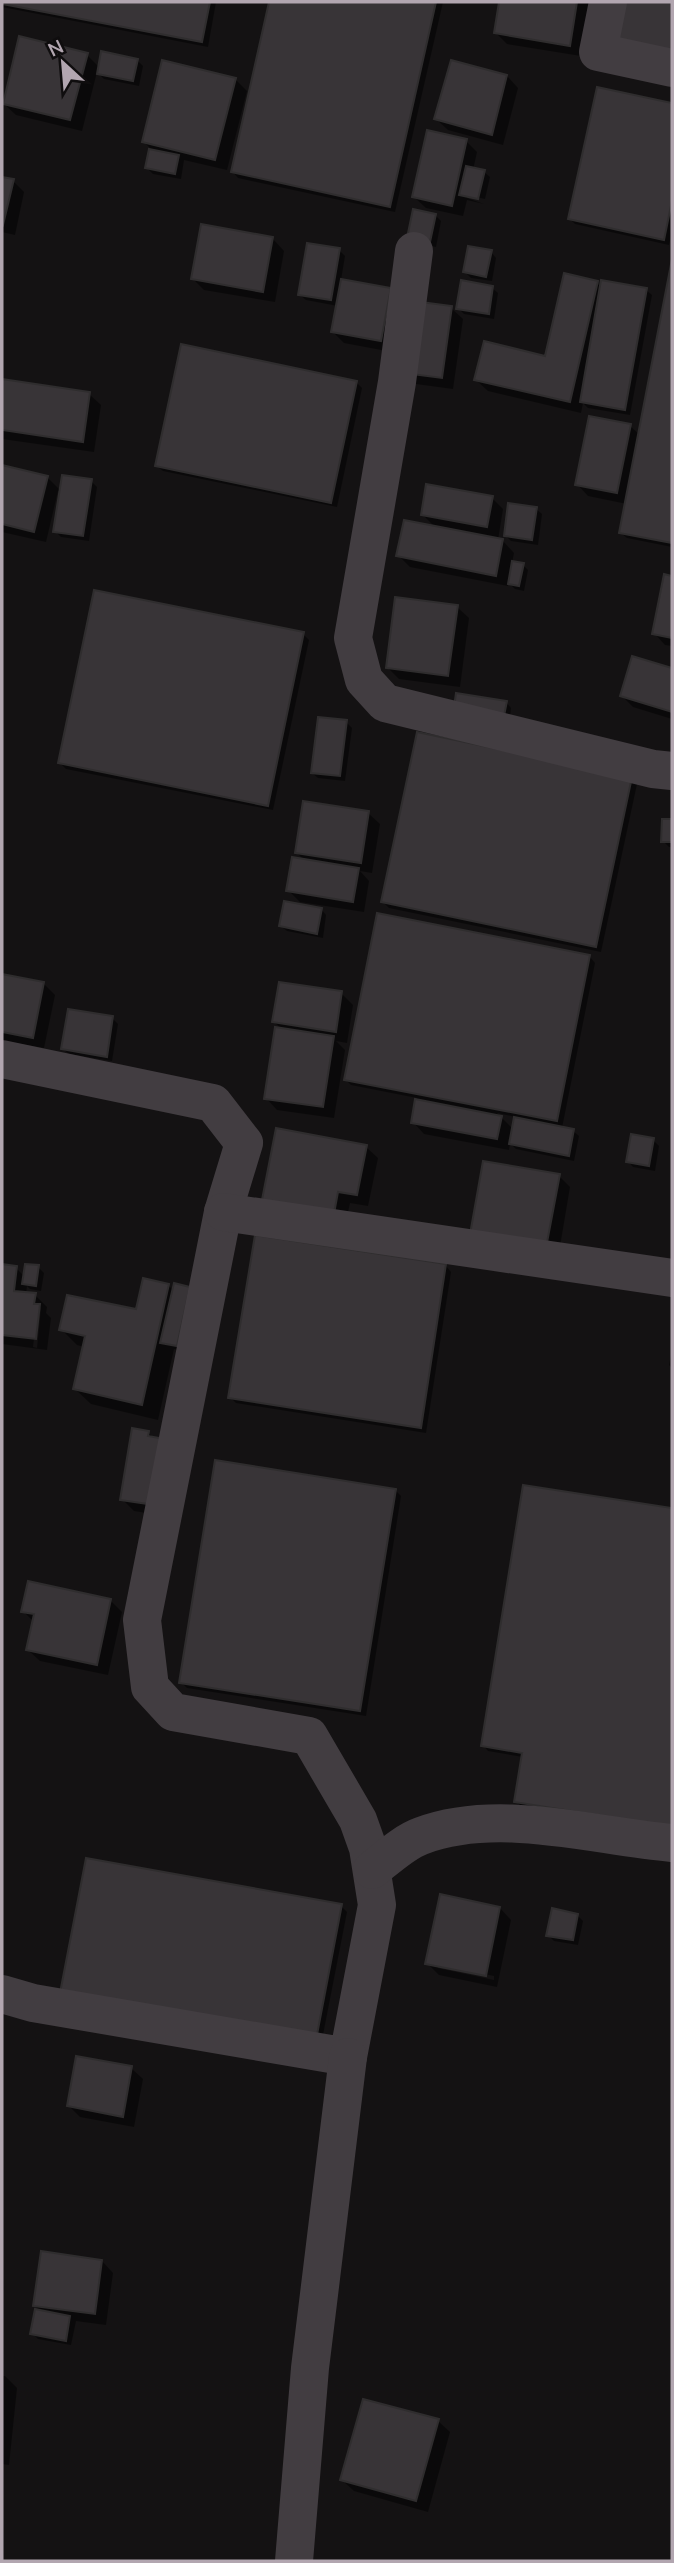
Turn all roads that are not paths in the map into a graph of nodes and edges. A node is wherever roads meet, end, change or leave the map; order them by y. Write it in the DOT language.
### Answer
graph roads {
  1 [pos="608,2"];
  2 [pos="672,68"];
  3 [pos="415,251"];
  4 [pos="672,771"];
  5 [pos="2,1059"];
  6 [pos="223,1212"];
  7 [pos="672,1278"];
  8 [pos="672,1843"];
  9 [pos="372,1870"];
  10 [pos="2,1994"];
  11 [pos="348,2057"];
  12 [pos="295,2561"];
  1 -- 2 [label="street"];
  3 -- 4 [label="street"];
  5 -- 6 [label="street"];
  6 -- 7 [label="street"];
  6 -- 9 [label="street"];
  8 -- 9 [label="street"];
  9 -- 11 [label="street"];
  10 -- 11 [label="street"];
  11 -- 12 [label="street"];
}
